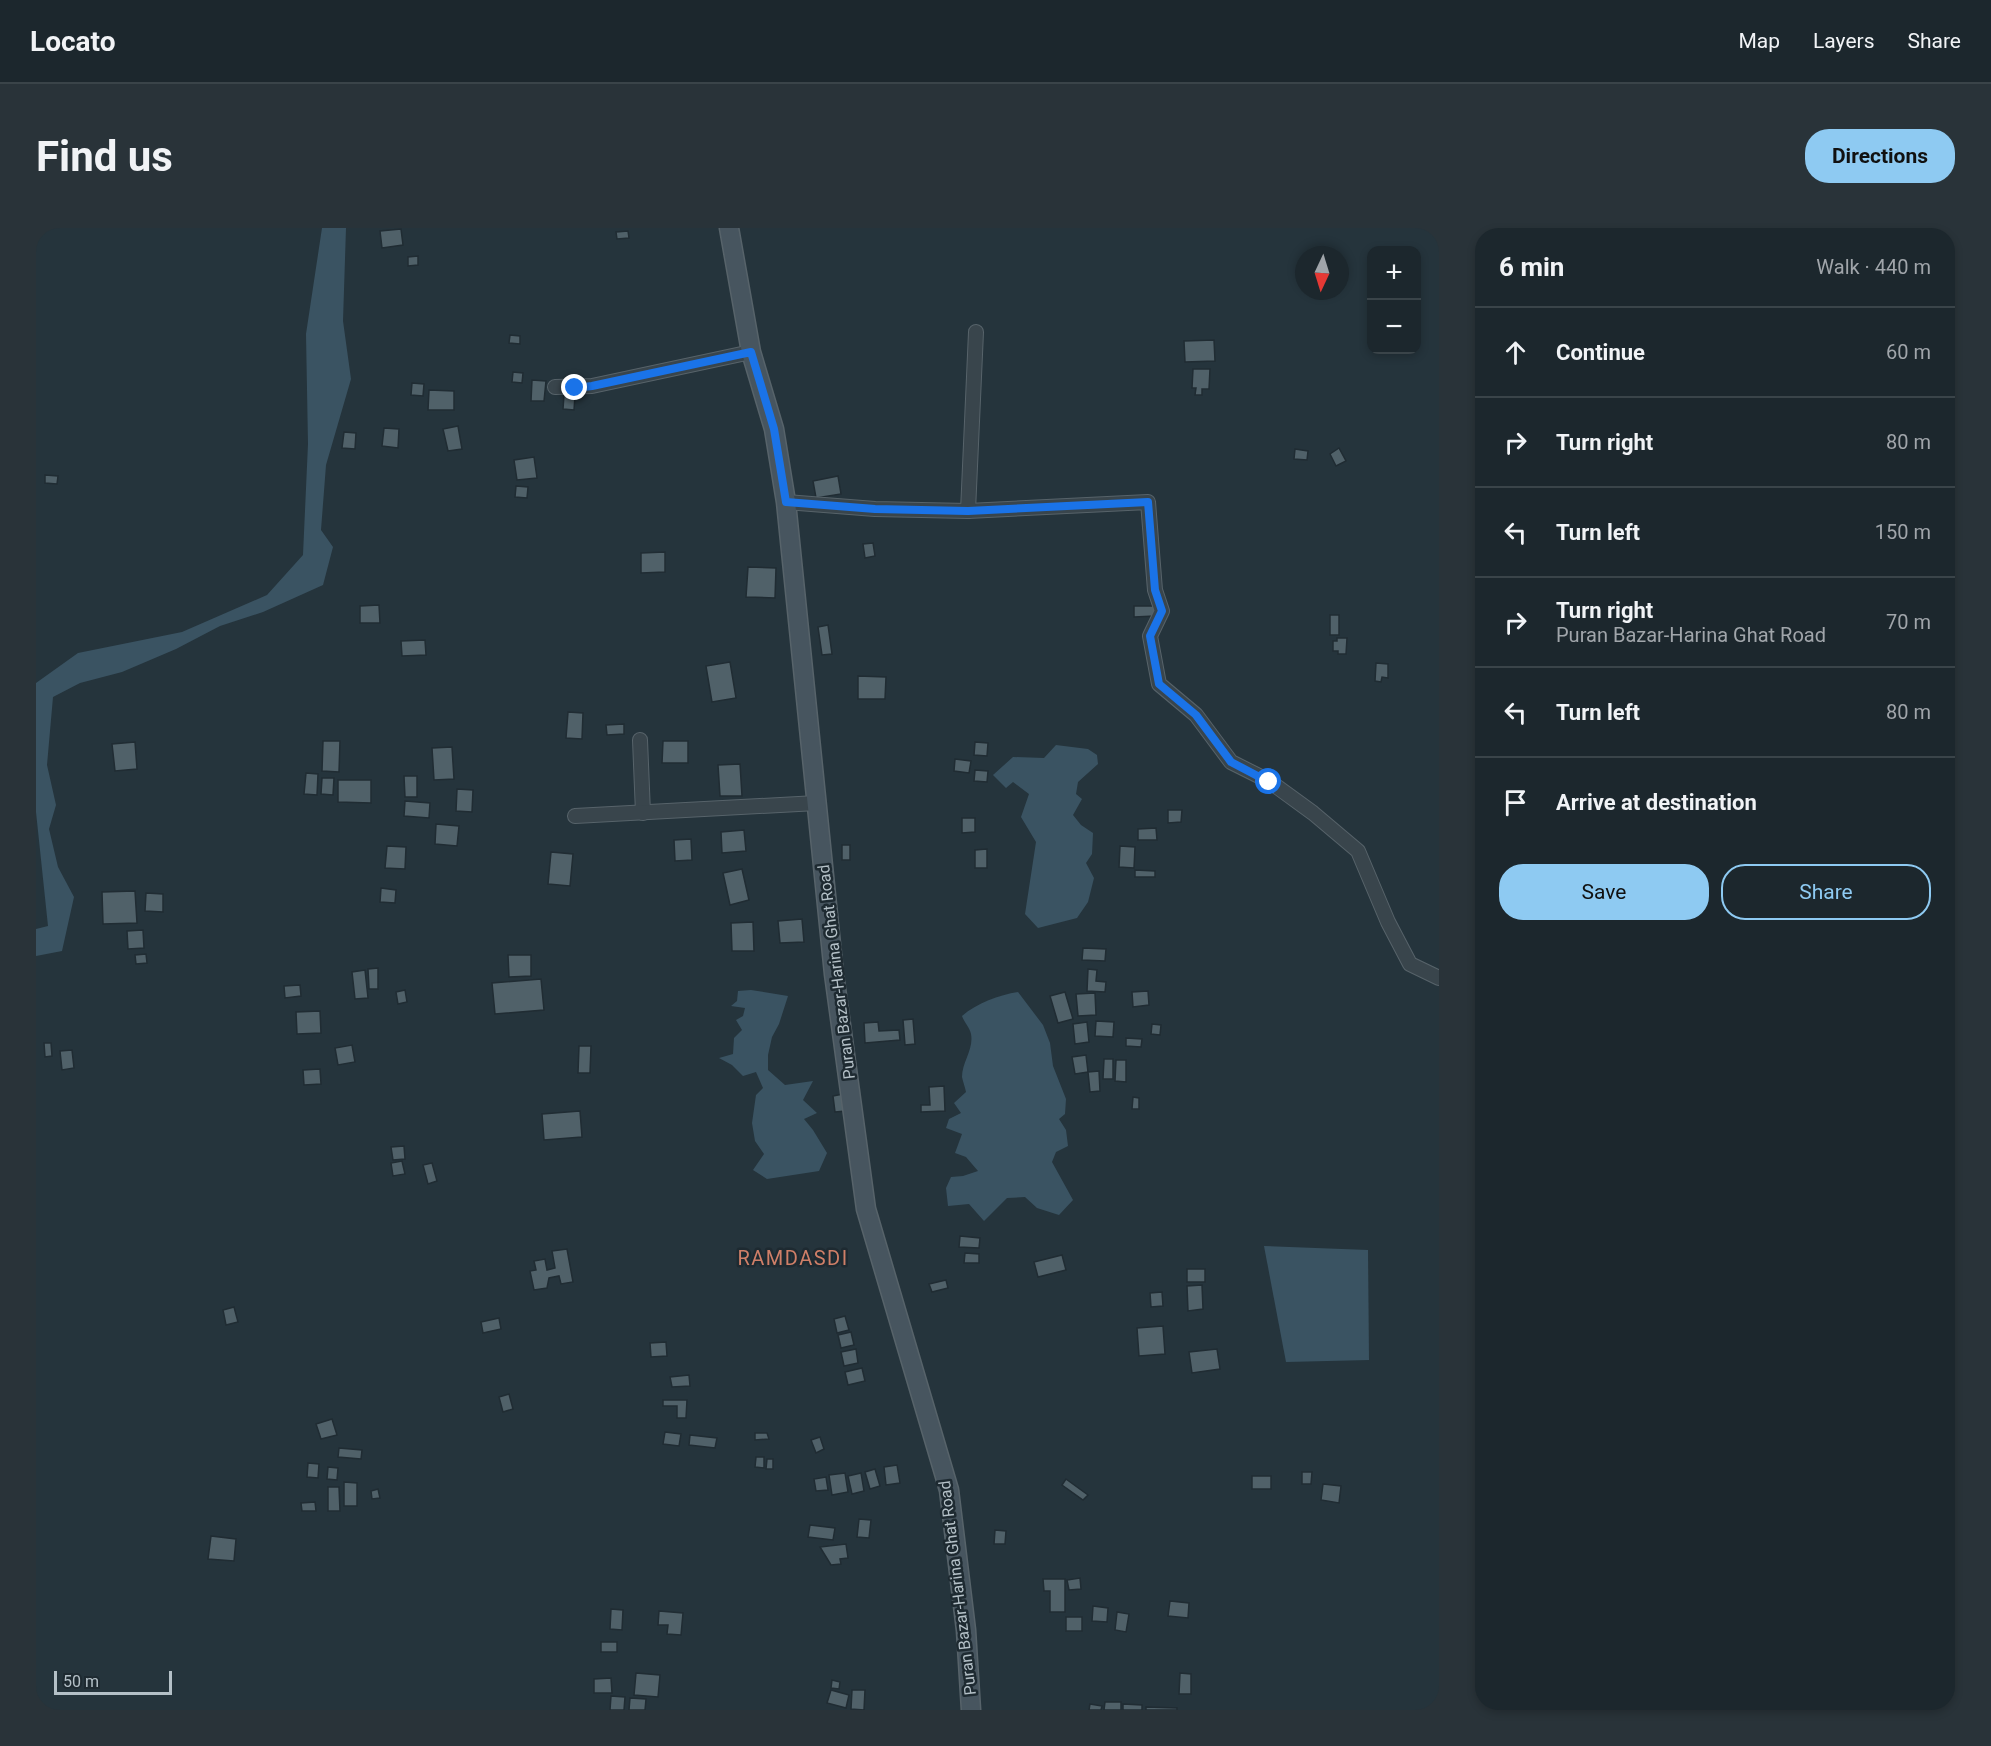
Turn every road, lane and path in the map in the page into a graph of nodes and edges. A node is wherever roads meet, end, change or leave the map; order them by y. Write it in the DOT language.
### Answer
graph roads {
  1 [pos="729,228"];
  2 [pos="976,332"];
  3 [pos="751,352"];
  4 [pos="555,387"];
  5 [pos="786,502"];
  6 [pos="968,511"];
  7 [pos="640,740"];
  8 [pos="817,804"];
  9 [pos="643,813"];
  10 [pos="575,816"];
  11 [pos="1439,978"];
  12 [pos="971,1710"];
  1 -- 3 [label="main road, Puran Bazar-Harina Ghat Road"];
  2 -- 6 [label="street"];
  3 -- 4 [label="street"];
  3 -- 5 [label="main road, Puran Bazar-Harina Ghat Road"];
  5 -- 6 [label="street"];
  5 -- 8 [label="main road, Puran Bazar-Harina Ghat Road"];
  6 -- 11 [label="street"];
  7 -- 9 [label="street"];
  8 -- 9 [label="street"];
  8 -- 12 [label="main road, Puran Bazar-Harina Ghat Road"];
  9 -- 10 [label="street"];
}
